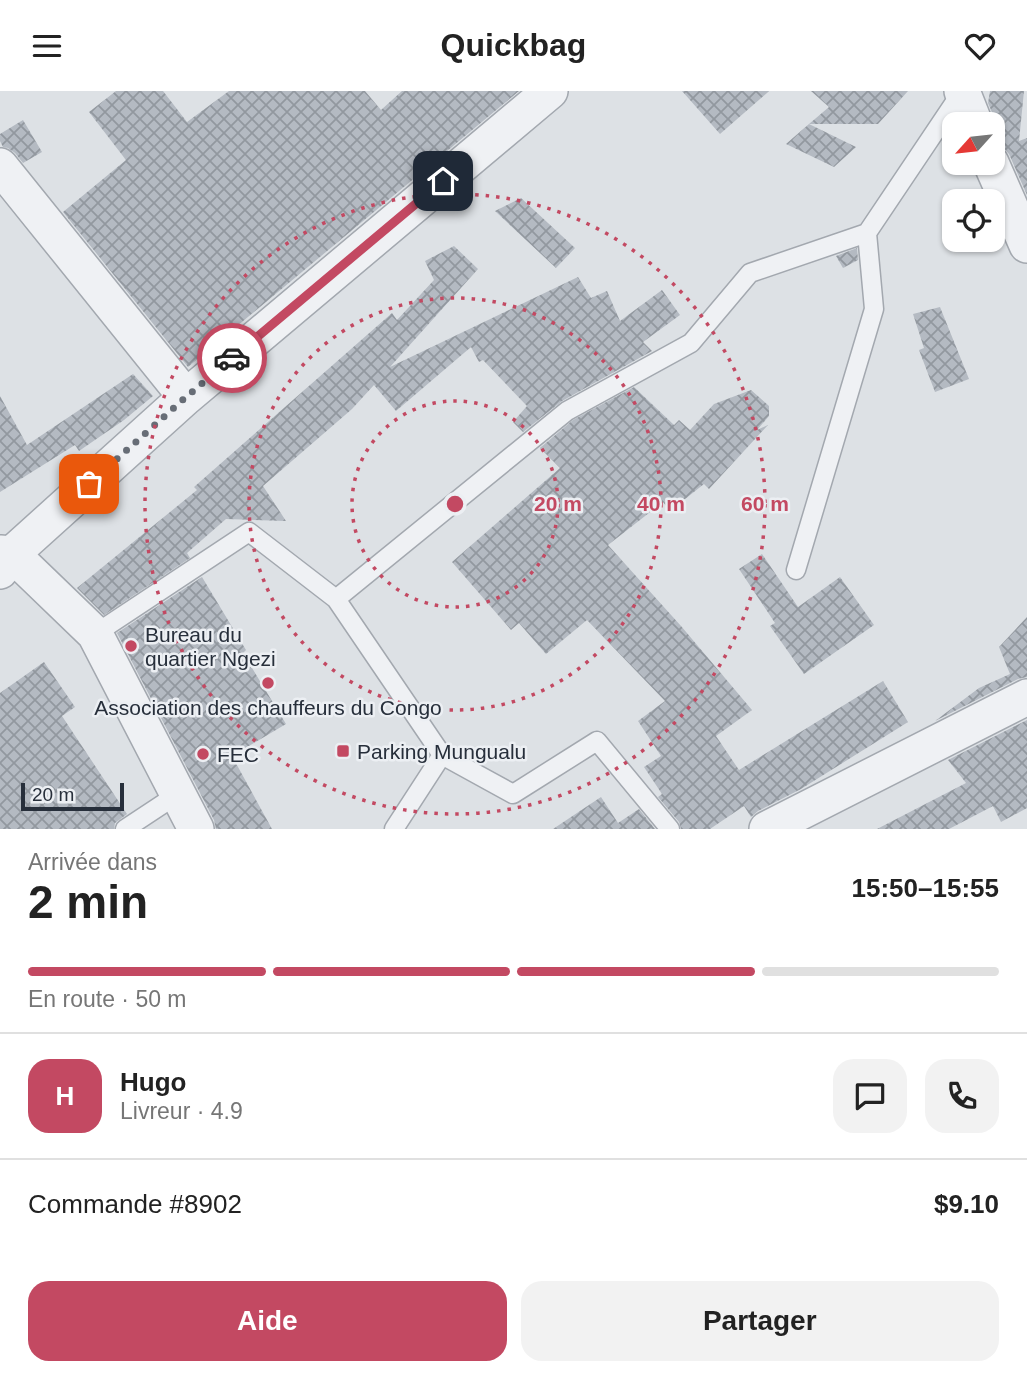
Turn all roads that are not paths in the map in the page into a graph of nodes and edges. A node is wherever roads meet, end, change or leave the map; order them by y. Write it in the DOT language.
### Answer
graph roads {
  1 [pos="550,91"];
  2 [pos="966,103"];
  3 [pos="0,166"];
  4 [pos="996,175"];
  5 [pos="867,233"];
  6 [pos="1027,245"];
  7 [pos="186,397"];
  8 [pos="4,559"];
  9 [pos="796,570"];
  10 [pos="336,599"];
  11 [pos="95,633"];
  12 [pos="1027,697"];
  13 [pos="442,755"];
  14 [pos="178,794"];
  15 [pos="125,829"];
  16 [pos="196,829"];
  17 [pos="394,829"];
  18 [pos="670,829"];
  19 [pos="767,829"];
  1 -- 7 [label="street"];
  2 -- 5 [label="lane"];
  3 -- 7 [label="street"];
  4 -- 6 [label="street"];
  5 -- 9 [label="lane"];
  5 -- 10 [label="lane"];
  7 -- 8 [label="street"];
  8 -- 11 [label="street"];
  10 -- 11 [label="lane"];
  10 -- 13 [label="lane"];
  11 -- 14 [label="street"];
  12 -- 19 [label="street"];
  13 -- 17 [label="lane"];
  13 -- 18 [label="lane"];
  14 -- 15 [label="lane"];
  14 -- 16 [label="street"];
}
